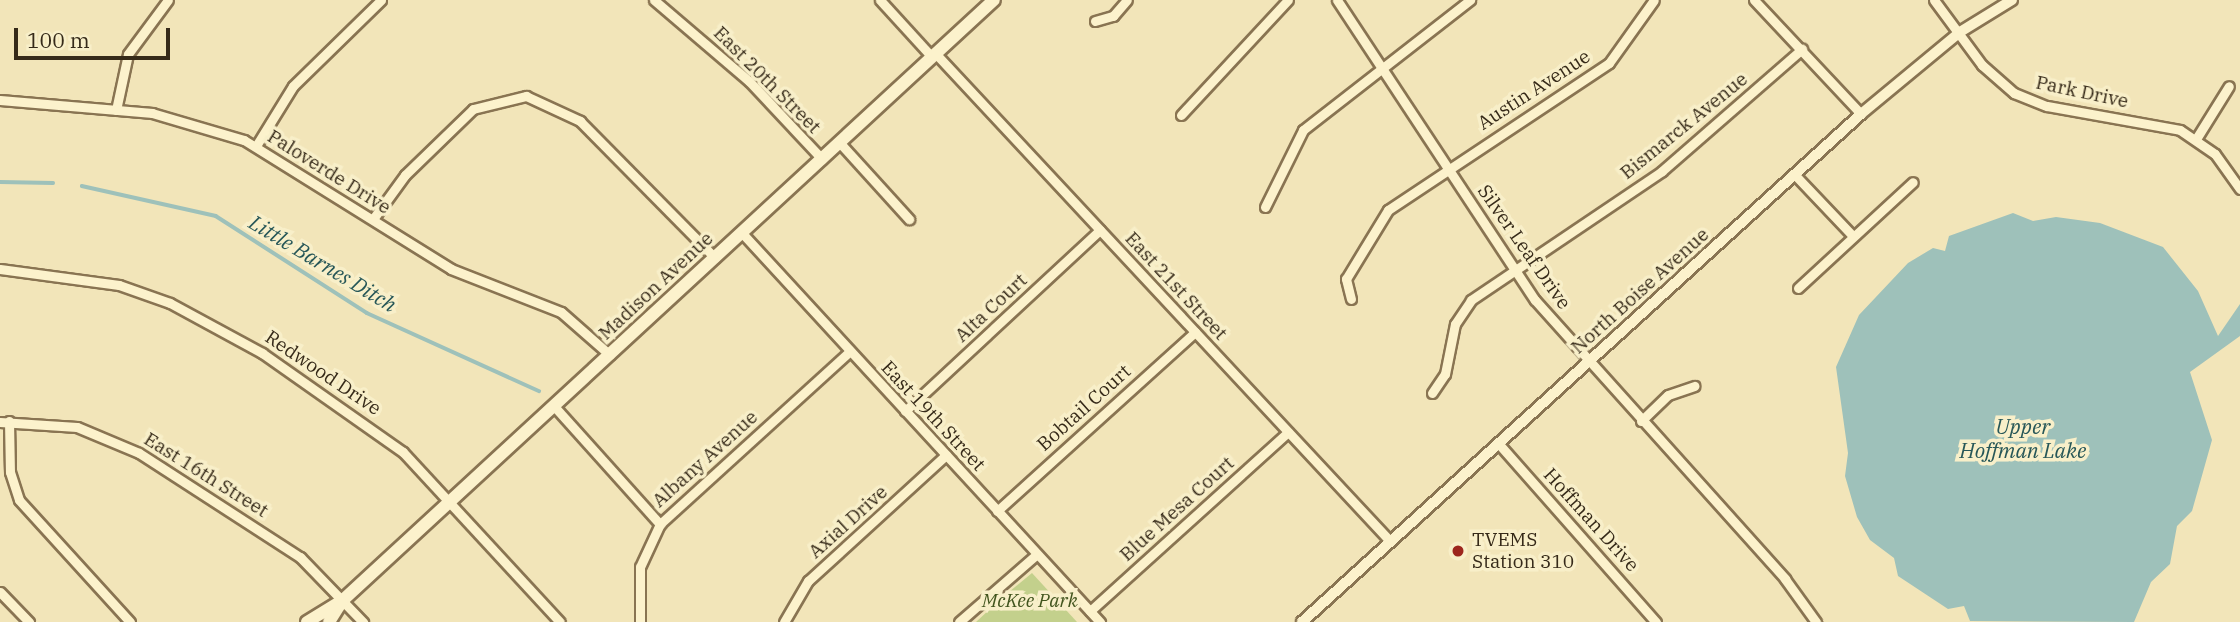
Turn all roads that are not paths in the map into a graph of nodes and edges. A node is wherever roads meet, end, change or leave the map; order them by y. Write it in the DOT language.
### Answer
graph roads {
  1 [pos="168,0"];
  2 [pos="381,0"];
  3 [pos="654,0"];
  4 [pos="880,0"];
  5 [pos="994,0"];
  6 [pos="1127,0"];
  7 [pos="1288,0"];
  8 [pos="1337,0"];
  9 [pos="1470,0"];
  10 [pos="1654,0"];
  11 [pos="1754,0"];
  12 [pos="1934,0"];
  13 [pos="2011,0"];
  14 [pos="1095,21"];
  15 [pos="1960,32"];
  16 [pos="1802,48"];
  17 [pos="934,56"];
  18 [pos="1383,70"];
  19 [pos="2229,86"];
  20 [pos="0,100"];
  21 [pos="116,110"];
  22 [pos="1861,114"];
  23 [pos="1181,116"];
  24 [pos="2196,139"];
  25 [pos="840,143"];
  26 [pos="256,146"];
  27 [pos="822,159"];
  28 [pos="1448,167"];
  29 [pos="1795,175"];
  30 [pos="1913,182"];
  31 [pos="2240,189"];
  32 [pos="1265,207"];
  33 [pos="373,219"];
  34 [pos="909,219"];
  35 [pos="1100,230"];
  36 [pos="741,233"];
  37 [pos="1851,234"];
  38 [pos="715,258"];
  39 [pos="1512,268"];
  40 [pos="0,269"];
  41 [pos="1798,288"];
  42 [pos="1351,299"];
  43 [pos="1195,332"];
  44 [pos="850,351"];
  45 [pos="610,355"];
  46 [pos="1589,361"];
  47 [pos="1694,386"];
  48 [pos="1432,393"];
  49 [pos="554,406"];
  50 [pos="905,411"];
  51 [pos="1642,421"];
  52 [pos="4,422"];
  53 [pos="1288,432"];
  54 [pos="1498,443"];
  55 [pos="946,455"];
  56 [pos="449,503"];
  57 [pos="997,511"];
  58 [pos="660,524"];
  59 [pos="1390,541"];
  60 [pos="1037,554"];
  61 [pos="0,592"];
  62 [pos="344,600"];
  63 [pos="1090,611"];
  64 [pos="29,622"];
  65 [pos="130,622"];
  66 [pos="307,622"];
  67 [pos="329,622"];
  68 [pos="363,622"];
  69 [pos="560,622"];
  70 [pos="640,622"];
  71 [pos="783,622"];
  72 [pos="959,622"];
  73 [pos="1100,622"];
  74 [pos="1302,622"];
  75 [pos="1656,622"];
  76 [pos="1816,622"];
  1 -- 21 [label="street"];
  2 -- 26 [label="street"];
  3 -- 27 [label="street, East 20th Street"];
  4 -- 17 [label="street, East 21st Street"];
  5 -- 17 [label="main road, Madison Avenue"];
  6 -- 14 [label="street"];
  7 -- 23 [label="street"];
  8 -- 18 [label="street, Silver Leaf Drive"];
  9 -- 18 [label="street"];
  10 -- 28 [label="street, Austin Avenue"];
  11 -- 16 [label="street"];
  12 -- 15 [label="street, Park Drive"];
  13 -- 15 [label="street, North Boise Avenue"];
  15 -- 22 [label="street, North Boise Avenue"];
  15 -- 24 [label="street, Park Drive"];
  16 -- 22 [label="street"];
  16 -- 39 [label="street, Bismarck Avenue"];
  17 -- 25 [label="main road, Madison Avenue"];
  17 -- 35 [label="street, East 21st Street"];
  18 -- 28 [label="street, Silver Leaf Drive"];
  18 -- 32 [label="street"];
  19 -- 24 [label="street"];
  20 -- 21 [label="street, Paloverde Drive"];
  21 -- 26 [label="street, Paloverde Drive"];
  22 -- 29 [label="street, North Boise Avenue"];
  24 -- 31 [label="street, Park Drive"];
  25 -- 27 [label="main road, Madison Avenue"];
  25 -- 34 [label="street"];
  26 -- 33 [label="street, Paloverde Drive"];
  27 -- 36 [label="main road, Madison Avenue"];
  28 -- 39 [label="street, Silver Leaf Drive"];
  28 -- 42 [label="street, Austin Avenue"];
  29 -- 37 [label="street"];
  29 -- 46 [label="street, North Boise Avenue"];
  30 -- 37 [label="street"];
  33 -- 38 [label="street"];
  33 -- 45 [label="street, Paloverde Drive"];
  35 -- 43 [label="street, East 21st Street"];
  35 -- 50 [label="street, Alta Court"];
  36 -- 38 [label="main road, Madison Avenue"];
  36 -- 44 [label="street, East 19th Street"];
  37 -- 41 [label="street"];
  38 -- 45 [label="main road, Madison Avenue"];
  39 -- 46 [label="street, Silver Leaf Drive"];
  39 -- 48 [label="street, Bismarck Avenue"];
  40 -- 56 [label="street, Redwood Drive"];
  43 -- 53 [label="street, East 21st Street"];
  43 -- 57 [label="street, Bobtail Court"];
  44 -- 50 [label="street, East 19th Street"];
  44 -- 58 [label="street, Albany Avenue"];
  45 -- 49 [label="main road, Madison Avenue"];
  46 -- 51 [label="street, Silver Leaf Drive"];
  46 -- 54 [label="street, North Boise Avenue"];
  47 -- 51 [label="street"];
  49 -- 56 [label="main road, Madison Avenue"];
  49 -- 58 [label="street"];
  50 -- 55 [label="street, East 19th Street"];
  51 -- 76 [label="street, Silver Leaf Drive"];
  52 -- 62 [label="street, East 16th Street"];
  52 -- 65 [label="street"];
  53 -- 59 [label="street, East 21st Street"];
  53 -- 63 [label="street, Blue Mesa Court"];
  54 -- 59 [label="street, North Boise Avenue"];
  54 -- 75 [label="street, Hoffman Drive"];
  55 -- 57 [label="street, East 19th Street"];
  55 -- 71 [label="street, Axial Drive"];
  56 -- 62 [label="main road, Madison Avenue"];
  56 -- 69 [label="street, Redwood Drive"];
  57 -- 60 [label="street, East 19th Street"];
  58 -- 70 [label="street, Albany Avenue"];
  59 -- 74 [label="street, North Boise Avenue"];
  60 -- 63 [label="street, East 19th Street"];
  60 -- 72 [label="street"];
  61 -- 64 [label="street"];
  62 -- 66 [label="main road, Madison Avenue"];
  62 -- 67 [label="main road, Madison Avenue"];
  62 -- 68 [label="street, East 16th Street"];
  63 -- 73 [label="street, East 19th Street"];
}
